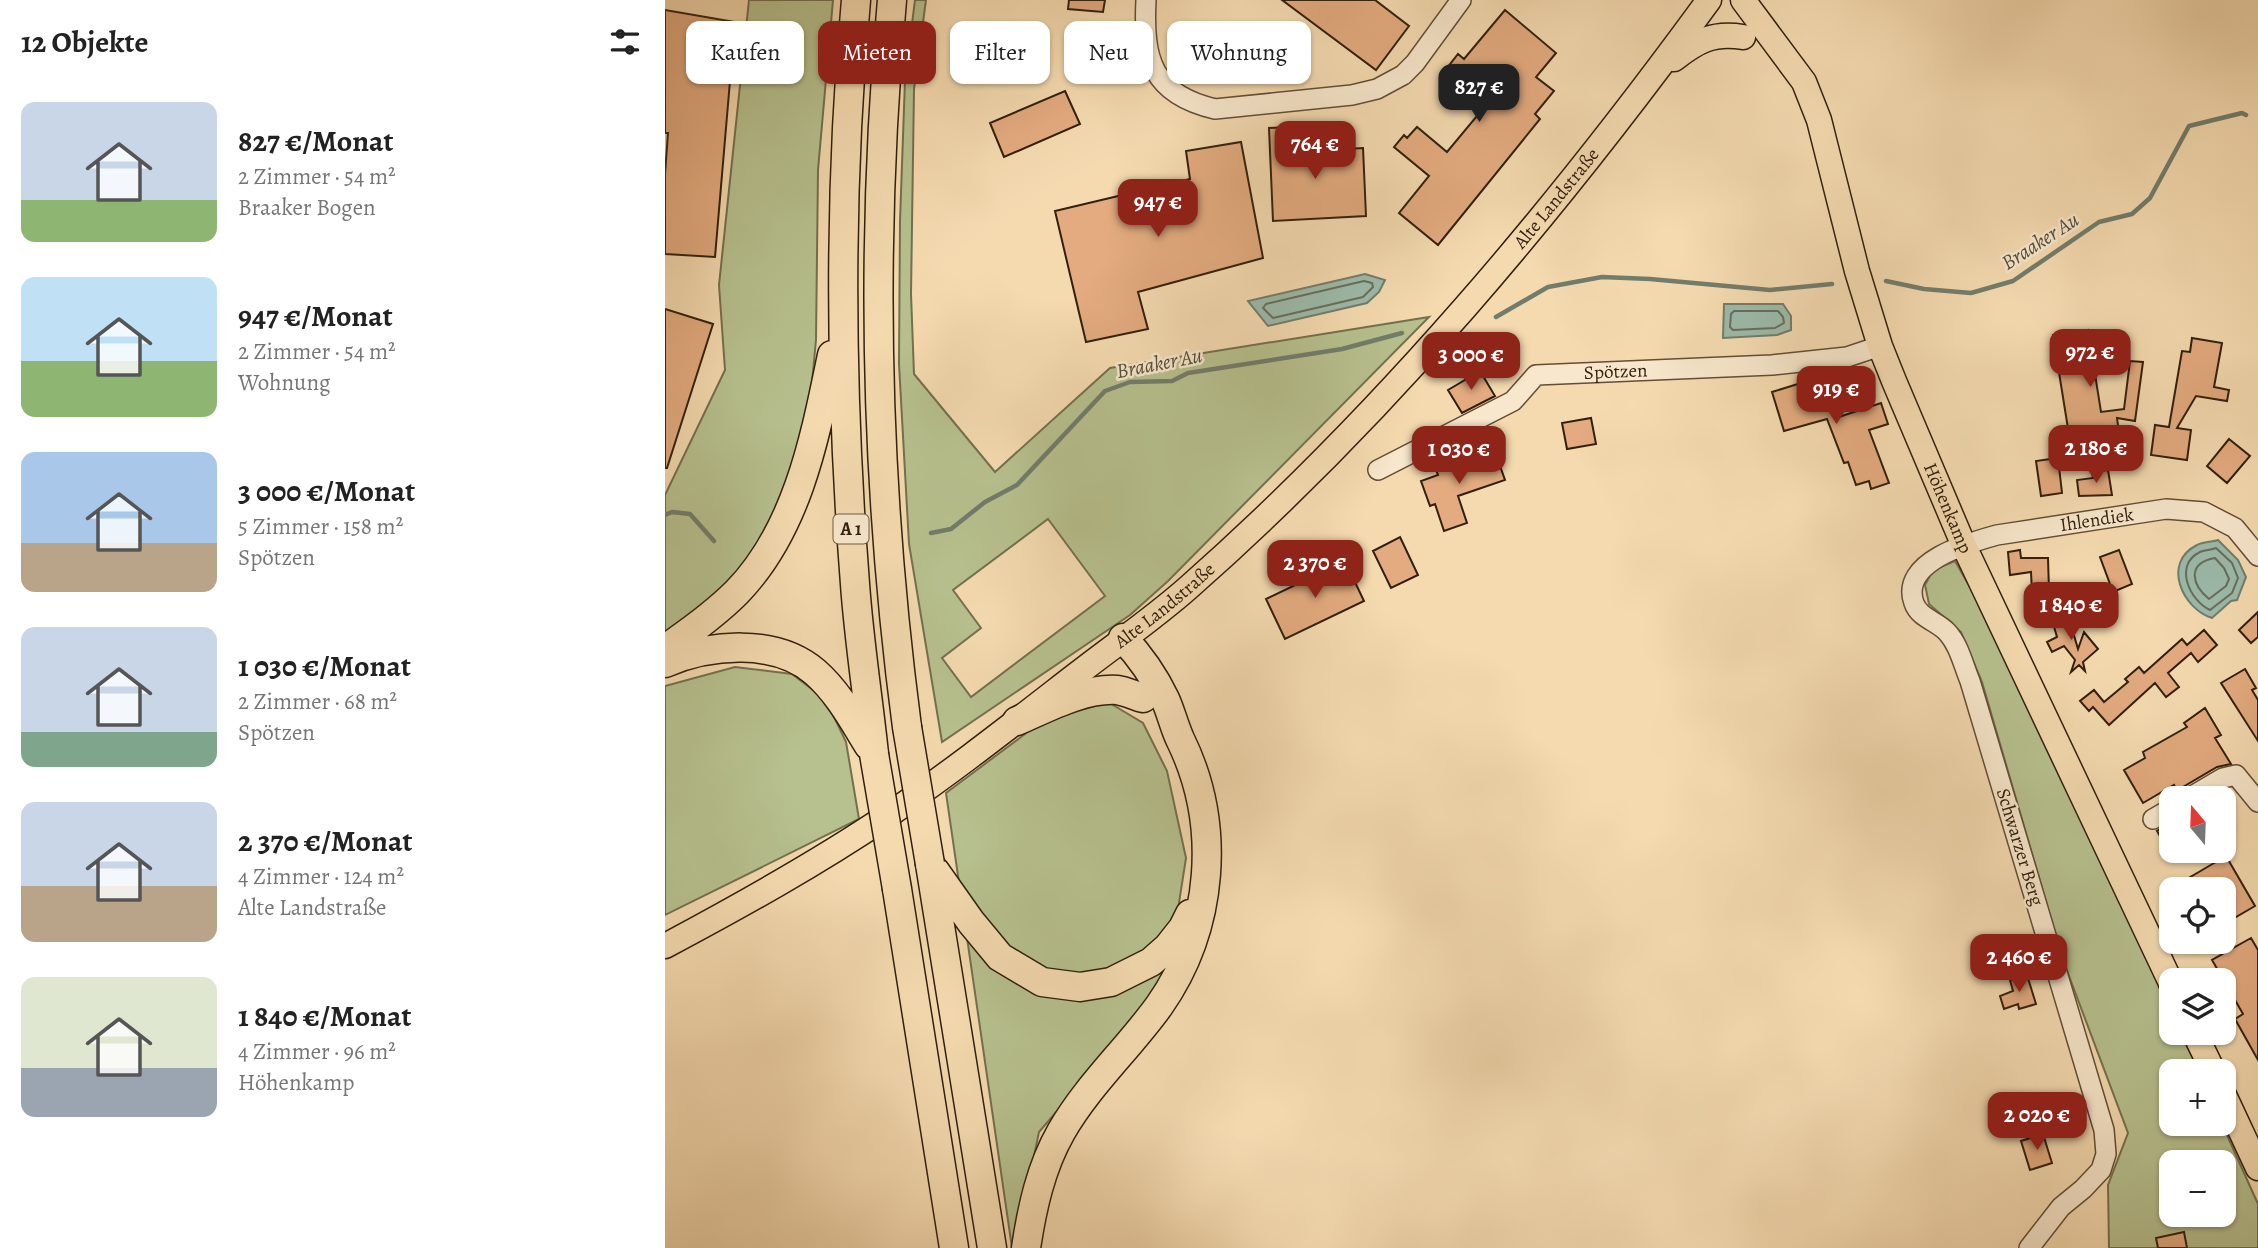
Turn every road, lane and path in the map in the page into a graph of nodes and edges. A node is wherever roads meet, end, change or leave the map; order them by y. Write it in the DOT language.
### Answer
graph roads {
  1 [pos="856,0"];
  2 [pos="892,0"];
  3 [pos="1146,0"];
  4 [pos="1461,0"];
  5 [pos="1743,0"];
  6 [pos="1706,1"];
  7 [pos="1743,37"];
  8 [pos="1785,55"];
  9 [pos="1654,74"];
  10 [pos="842,304"];
  11 [pos="1880,346"];
  12 [pos="1378,470"];
  13 [pos="1965,546"];
  14 [pos="2258,556"];
  15 [pos="1123,638"];
  16 [pos="665,649"];
  17 [pos="665,663"];
  18 [pos="1143,698"];
  19 [pos="1017,721"];
  20 [pos="1177,732"];
  21 [pos="874,754"];
  22 [pos="2209,786"];
  23 [pos="2258,802"];
  24 [pos="2159,816"];
  25 [pos="2153,819"];
  26 [pos="930,864"];
  27 [pos="1204,886"];
  28 [pos="665,946"];
  29 [pos="2164,968"];
  30 [pos="2236,1121"];
  31 [pos="2258,1168"];
  32 [pos="954,1248"];
  33 [pos="992,1248"];
  34 [pos="1026,1248"];
  35 [pos="2029,1248"];
  1 -- 10 [label="highway, A 1"];
  2 -- 26 [label="highway, A 1, bridge"];
  3 -- 4 [label="street"];
  5 -- 8 [label="main road, Höhenkamp"];
  6 -- 7 [label="main road"];
  6 -- 9 [label="main road, Alte Landstraße"];
  7 -- 8 [label="main road"];
  7 -- 9 [label="main road"];
  8 -- 11 [label="main road, Höhenkamp"];
  9 -- 15 [label="main road, Alte Landstraße"];
  10 -- 16 [label="highway"];
  10 -- 21 [label="highway, A 1"];
  11 -- 12 [label="street, Spötzen"];
  11 -- 13 [label="main road, Höhenkamp"];
  13 -- 14 [label="street, Ihlendiek"];
  13 -- 29 [label="main road, Höhenkamp"];
  13 -- 35 [label="street, Schwarzer Berg"];
  15 -- 18 [label="highway"];
  15 -- 19 [label="main road, Alte Landstraße"];
  15 -- 20 [label="highway"];
  17 -- 21 [label="highway"];
  18 -- 19 [label="highway"];
  18 -- 20 [label="highway"];
  19 -- 28 [label="main road, Alte Landstraße"];
  20 -- 27 [label="highway"];
  21 -- 32 [label="highway, A 1, bridge"];
  22 -- 23 [label="street"];
  24 -- 25 [label="street"];
  26 -- 27 [label="highway"];
  26 -- 33 [label="highway, A 1"];
  27 -- 34 [label="highway"];
  30 -- 31 [label="main road"];
}
